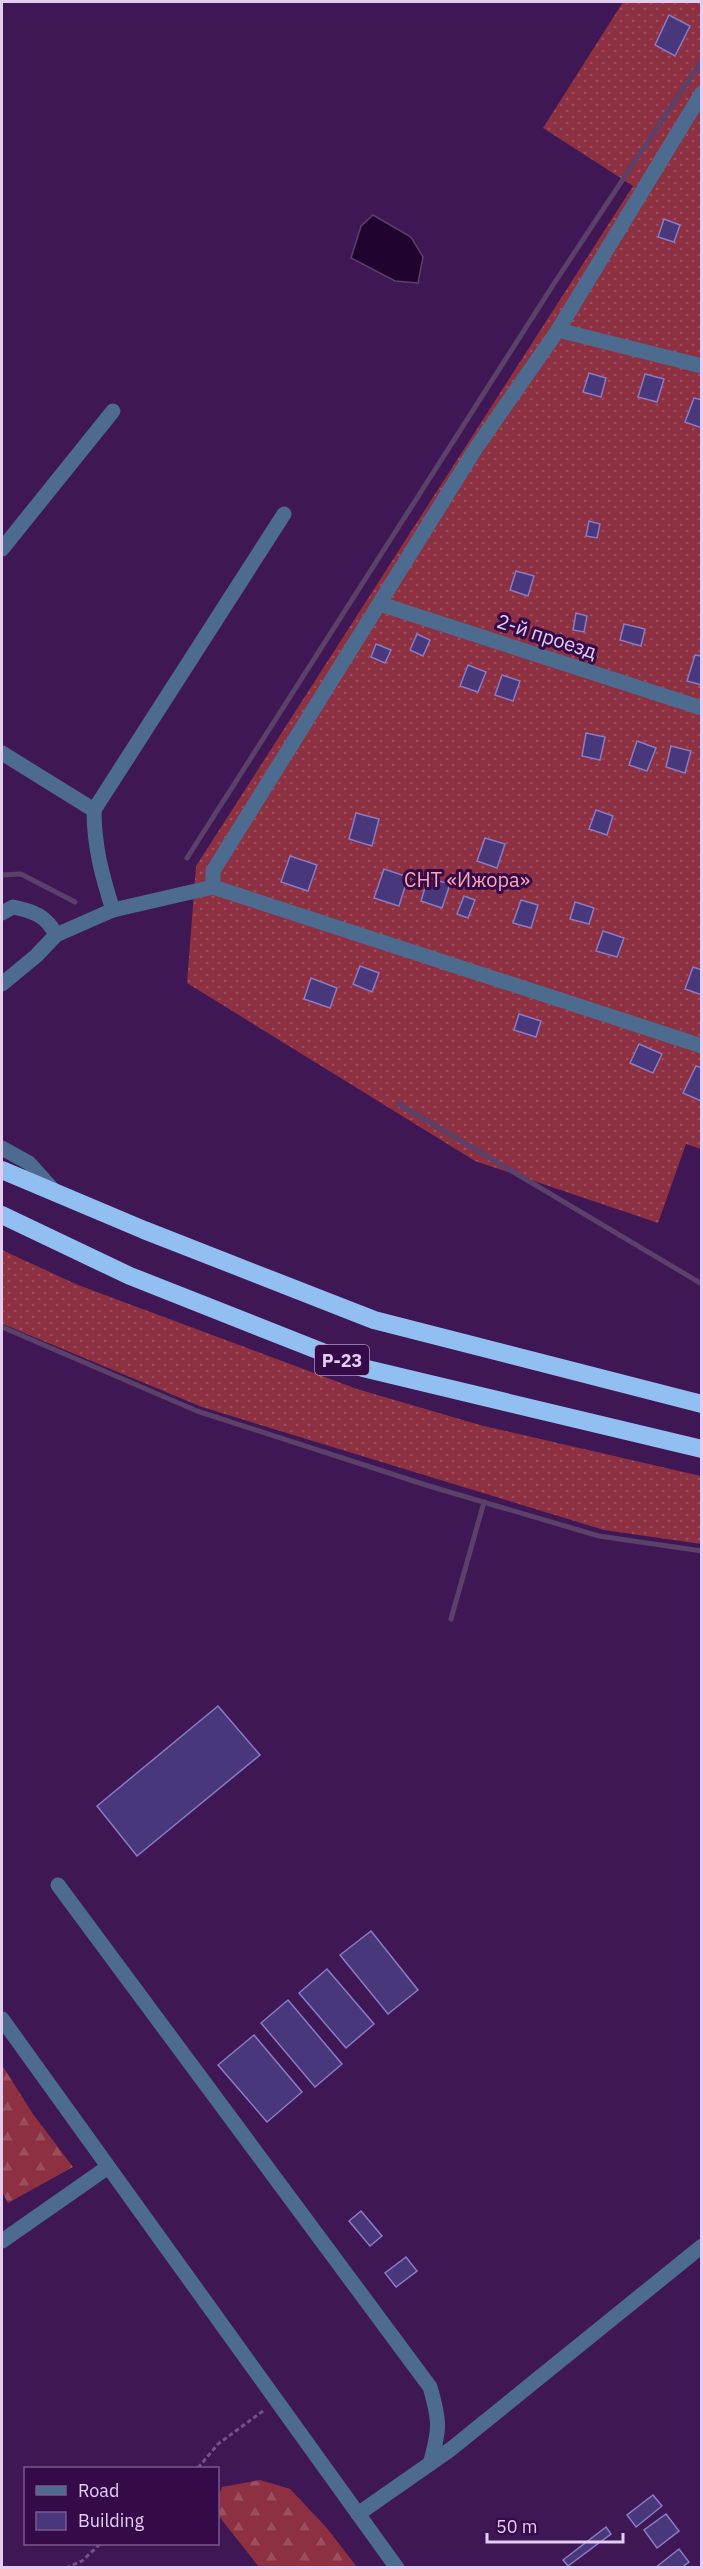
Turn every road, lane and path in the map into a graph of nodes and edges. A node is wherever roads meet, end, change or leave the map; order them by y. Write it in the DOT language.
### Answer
graph roads {
  1 [pos="702,93"];
  2 [pos="558,330"];
  3 [pos="702,366"];
  4 [pos="113,411"];
  5 [pos="284,514"];
  6 [pos="2,549"];
  7 [pos="381,604"];
  8 [pos="702,708"];
  9 [pos="2,753"];
  10 [pos="94,810"];
  11 [pos="213,887"];
  12 [pos="113,910"];
  13 [pos="2,913"];
  14 [pos="56,935"];
  15 [pos="4,978"];
  16 [pos="702,1046"];
  17 [pos="2,1148"];
  18 [pos="2,1170"];
  19 [pos="57,1194"];
  20 [pos="2,1215"];
  21 [pos="702,1404"];
  22 [pos="702,1449"];
  23 [pos="58,1885"];
  24 [pos="2,2019"];
  25 [pos="108,2167"];
  26 [pos="2,2241"];
  27 [pos="702,2246"];
  28 [pos="277,2401"];
  29 [pos="430,2464"];
  30 [pos="200,2467"];
  31 [pos="358,2514"];
  32 [pos="99,2545"];
  33 [pos="66,2568"];
  34 [pos="397,2568"];
  1 -- 2 [label="street"];
  2 -- 3 [label="street"];
  2 -- 7 [label="street"];
  4 -- 6 [label="street"];
  5 -- 10 [label="street"];
  7 -- 8 [label="street, 2-й проезд"];
  7 -- 11 [label="street"];
  9 -- 10 [label="street"];
  10 -- 12 [label="street"];
  11 -- 12 [label="street"];
  11 -- 16 [label="street"];
  12 -- 14 [label="street"];
  13 -- 14 [label="street"];
  14 -- 15 [label="street"];
  17 -- 19 [label="street"];
  18 -- 19 [label="highway, Р-23"];
  19 -- 21 [label="highway, Р-23"];
  20 -- 22 [label="highway, Р-23"];
  23 -- 29 [label="street"];
  24 -- 25 [label="street"];
  25 -- 26 [label="street"];
  25 -- 28 [label="street"];
  27 -- 29 [label="street"];
  28 -- 30 [label="path"];
  28 -- 31 [label="street"];
  29 -- 31 [label="street"];
  31 -- 34 [label="street"];
  32 -- 33 [label="path"];
}
